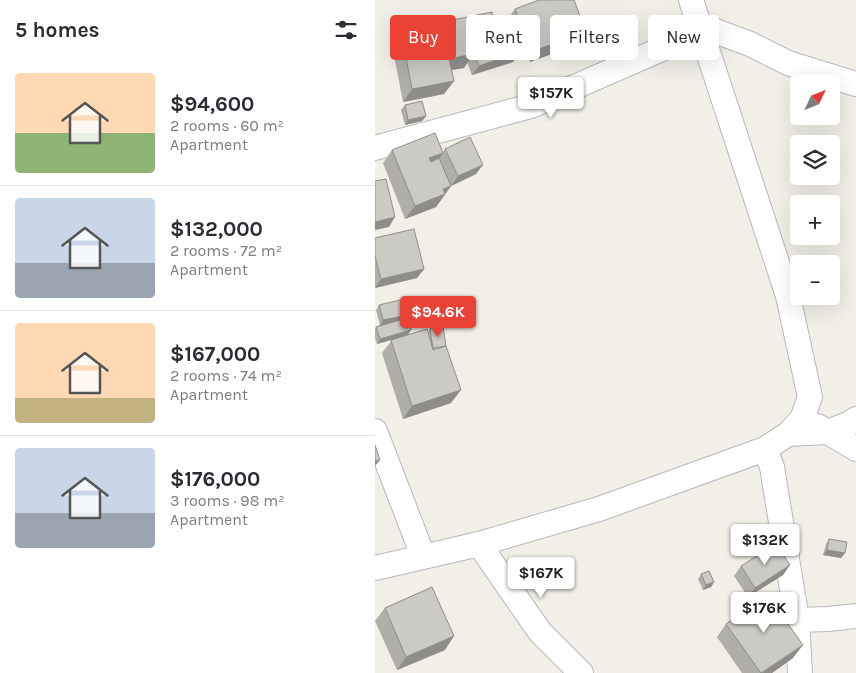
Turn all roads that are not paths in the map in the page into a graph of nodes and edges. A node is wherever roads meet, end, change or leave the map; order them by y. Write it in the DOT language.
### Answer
graph roads {
  1 [pos="691,0"];
  2 [pos="696,15"];
  3 [pos="719,32"];
  4 [pos="648,55"];
  5 [pos="710,60"];
  6 [pos="856,84"];
  7 [pos="375,148"];
  8 [pos="856,419"];
  9 [pos="795,426"];
  10 [pos="375,431"];
  11 [pos="828,432"];
  12 [pos="856,449"];
  13 [pos="765,450"];
  14 [pos="479,544"];
  15 [pos="423,556"];
  16 [pos="375,568"];
  17 [pos="856,616"];
  18 [pos="797,620"];
  19 [pos="581,673"];
  20 [pos="800,673"];
  1 -- 2 [label="street"];
  3 -- 6 [label="street"];
  4 -- 7 [label="street"];
  5 -- 9 [label="street"];
  8 -- 11 [label="street"];
  9 -- 11 [label="street"];
  9 -- 13 [label="street"];
  10 -- 15 [label="street"];
  11 -- 12 [label="street"];
  13 -- 14 [label="street"];
  13 -- 18 [label="street"];
  14 -- 15 [label="street"];
  14 -- 19 [label="street"];
  15 -- 16 [label="street"];
  17 -- 18 [label="street"];
  18 -- 20 [label="street"];
}
